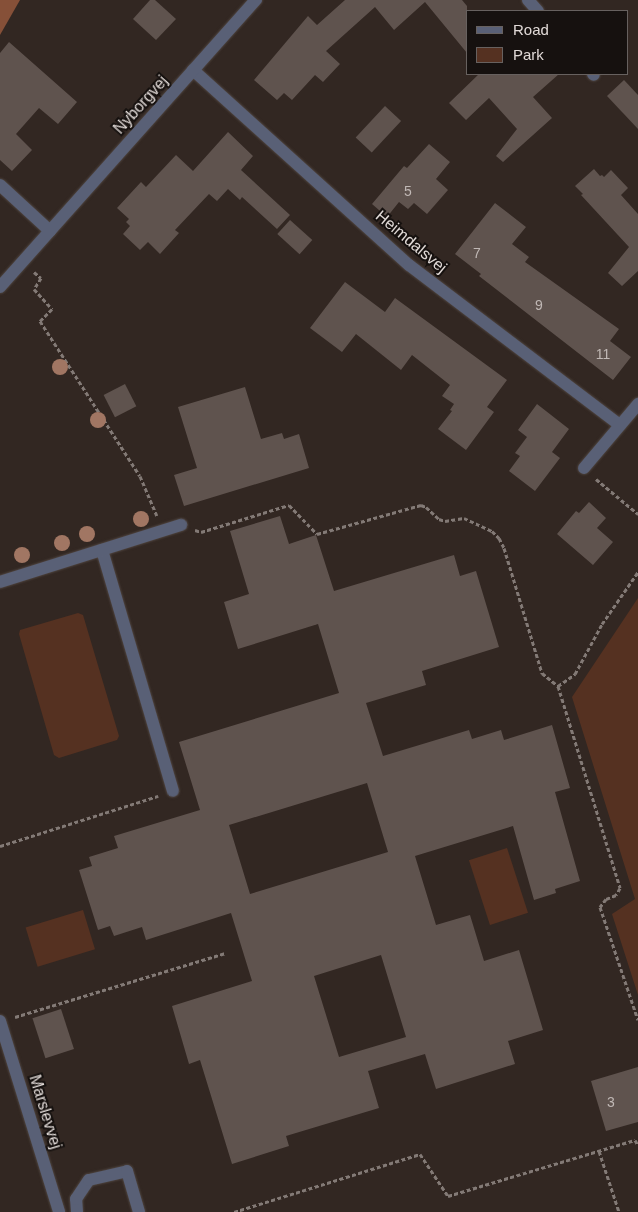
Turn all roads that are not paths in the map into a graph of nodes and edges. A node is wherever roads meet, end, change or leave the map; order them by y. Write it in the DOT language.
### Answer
graph roads {
  1 [pos="256,0"];
  2 [pos="528,0"];
  3 [pos="537,10"];
  4 [pos="193,70"];
  5 [pos="0,185"];
  6 [pos="50,231"];
  7 [pos="0,287"];
  8 [pos="638,404"];
  9 [pos="620,425"];
  10 [pos="584,468"];
  11 [pos="181,526"];
  12 [pos="102,550"];
  13 [pos="0,582"];
  14 [pos="173,791"];
  15 [pos="0,1021"];
  16 [pos="59,1212"];
  17 [pos="77,1212"];
  18 [pos="139,1212"];
  1 -- 4 [label="street, Nyborgvej"];
  2 -- 3 [label="street"];
  4 -- 6 [label="street, Nyborgvej"];
  4 -- 9 [label="street, Heimdalsvej"];
  5 -- 6 [label="street"];
  6 -- 7 [label="street, Nyborgvej"];
  8 -- 9 [label="street"];
  9 -- 10 [label="street"];
  11 -- 12 [label="street"];
  12 -- 13 [label="street"];
  12 -- 14 [label="street"];
  15 -- 16 [label="street, Marslevvej"];
  17 -- 18 [label="street"];
}
